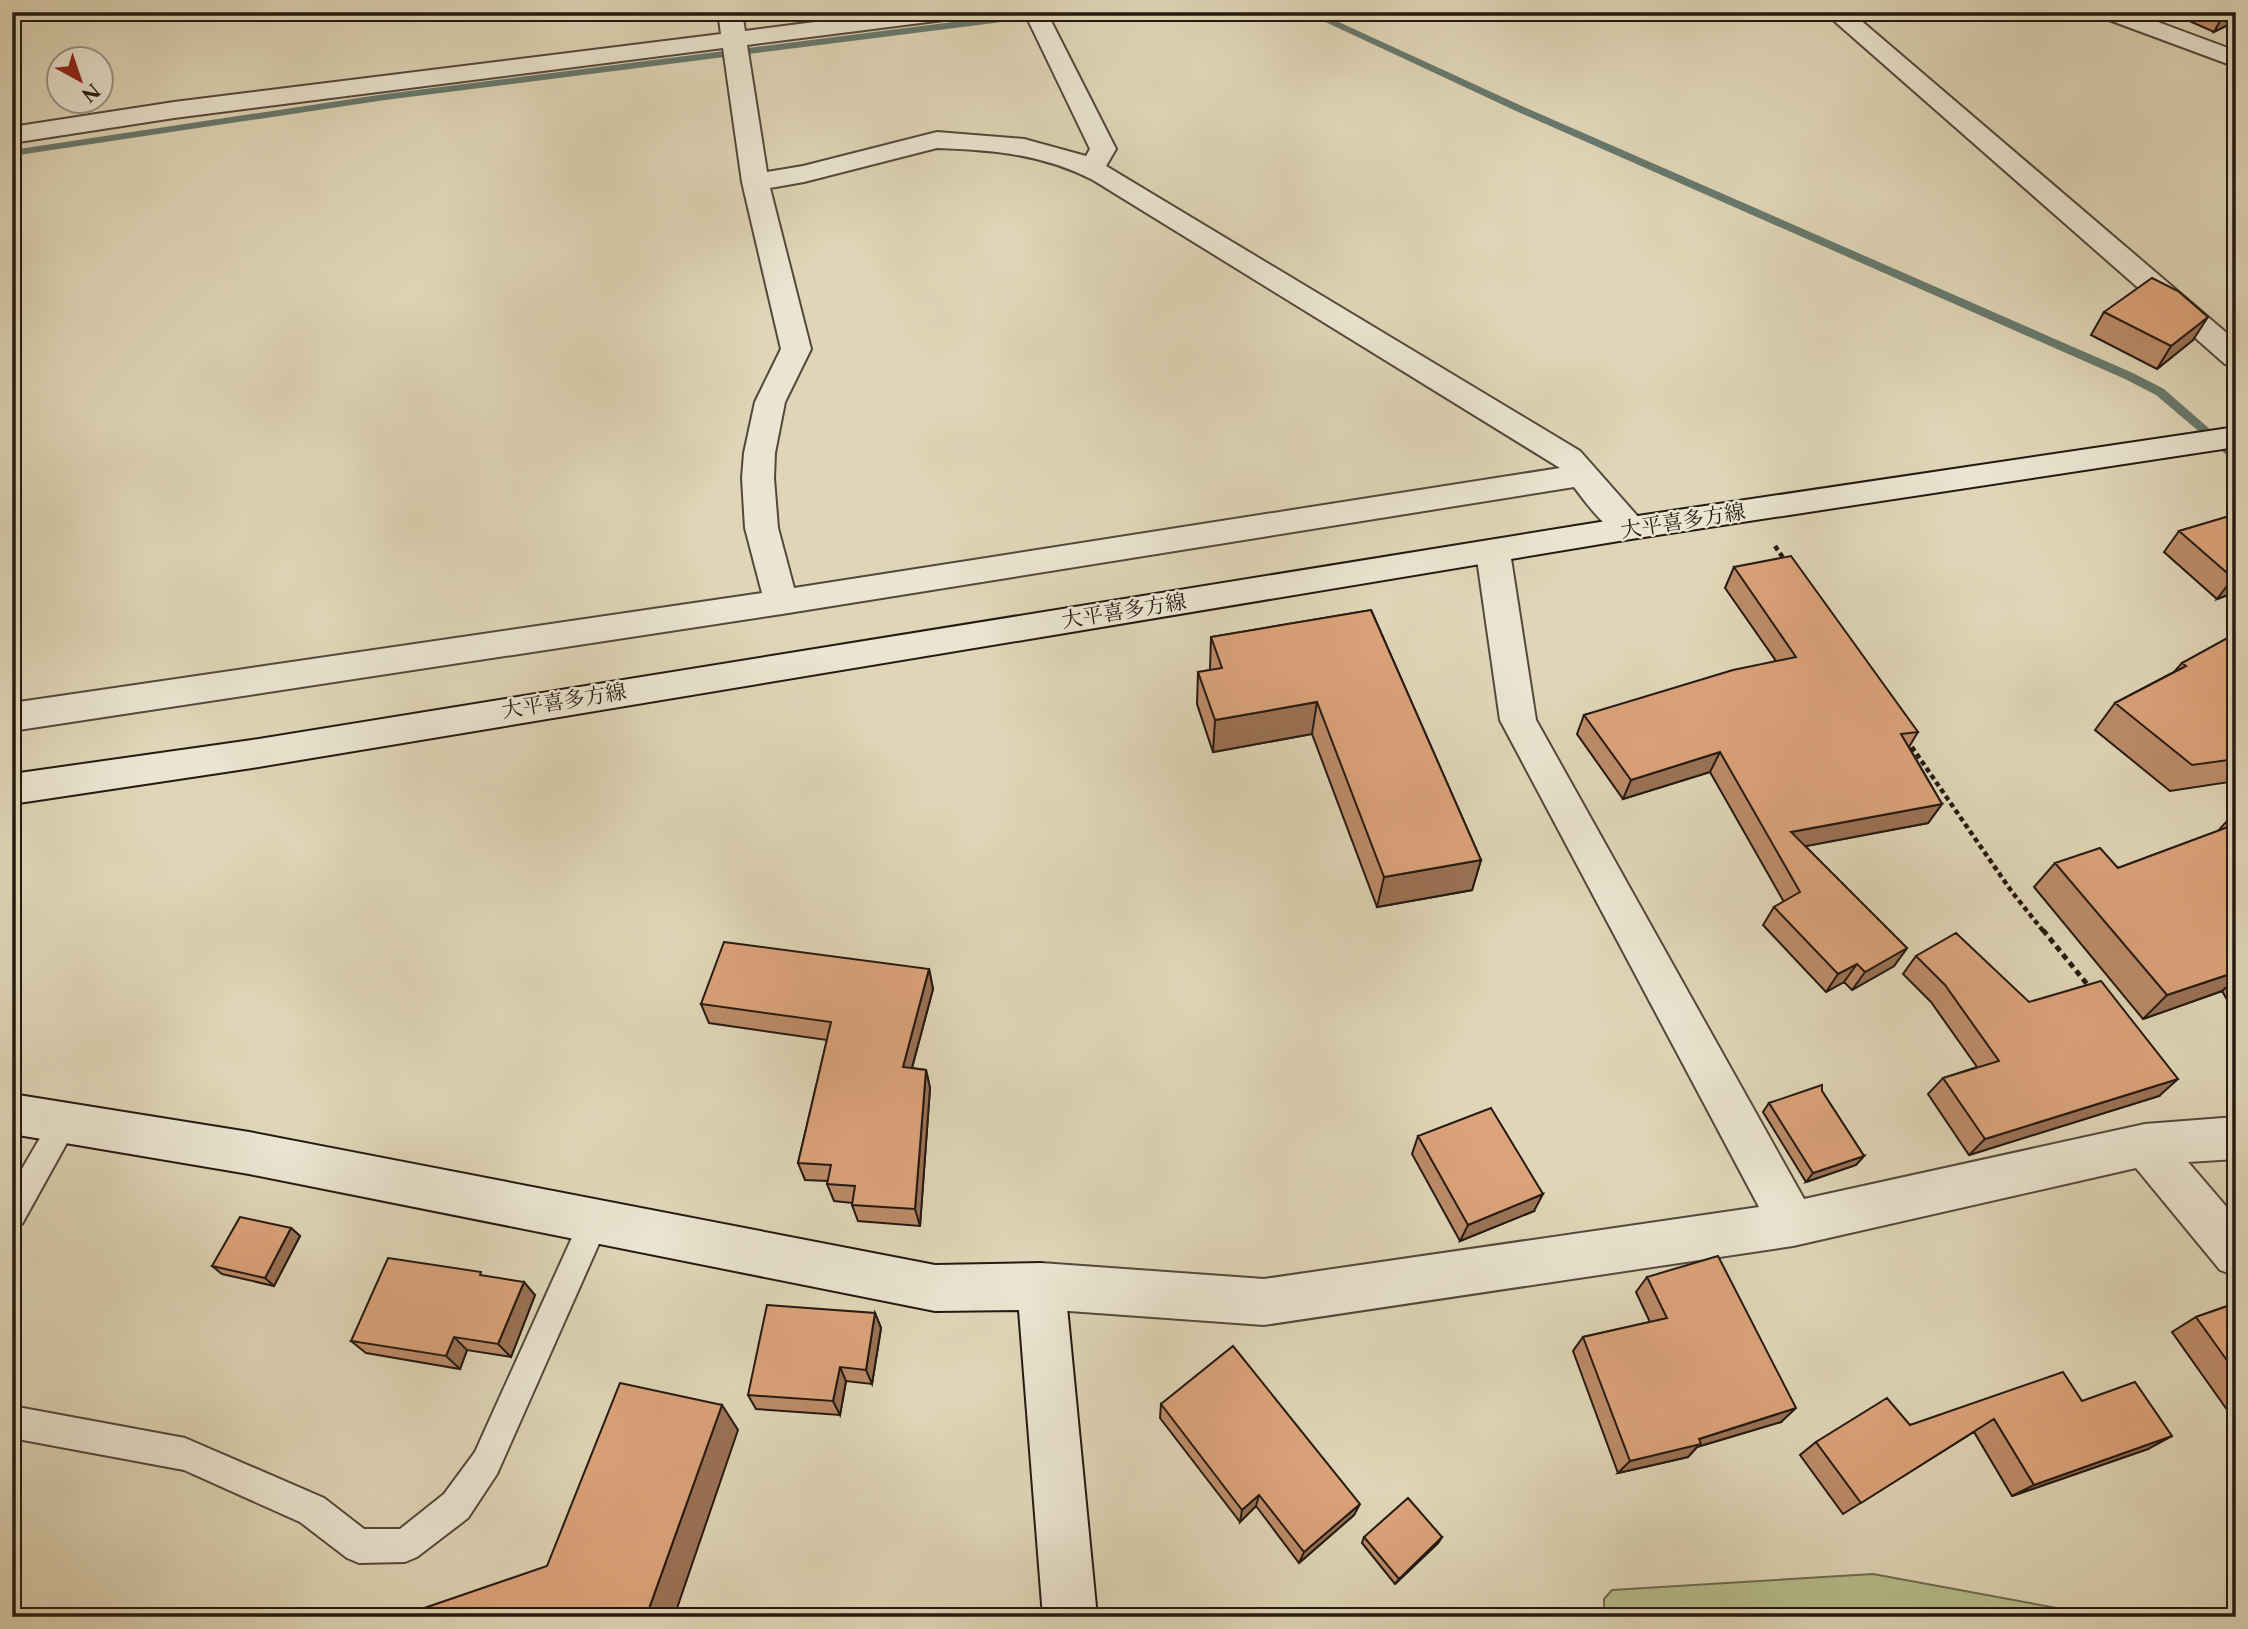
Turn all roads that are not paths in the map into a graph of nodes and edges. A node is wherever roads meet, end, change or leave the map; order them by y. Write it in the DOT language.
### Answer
graph roads {
  1 [pos="730,12"];
  2 [pos="952,12"];
  3 [pos="1836,12"];
  4 [pos="2109,12"];
  5 [pos="1040,20"];
  6 [pos="736,39"];
  7 [pos="2236,60"];
  8 [pos="12,135"];
  9 [pos="1091,169"];
  10 [pos="755,182"];
  11 [pos="2236,357"];
  12 [pos="2236,437"];
  13 [pos="1583,475"];
  14 [pos="1631,528"];
  15 [pos="1493,552"];
  16 [pos="782,602"];
  17 [pos="12,717"];
  18 [pos="12,789"];
  19 [pos="12,1114"];
  20 [pos="64,1123"];
  21 [pos="2236,1138"];
  22 [pos="2145,1145"];
  23 [pos="12,1214"];
  24 [pos="594,1221"];
  25 [pos="1793,1224"];
  26 [pos="2236,1254"];
  27 [pos="1041,1286"];
  28 [pos="12,1422"];
  29 [pos="1070,1617"];
  1 -- 6 [label="street"];
  2 -- 6 [label="street"];
  3 -- 11 [label="street"];
  4 -- 7 [label="street"];
  5 -- 9 [label="street"];
  6 -- 8 [label="street"];
  6 -- 10 [label="street"];
  9 -- 10 [label="street"];
  9 -- 13 [label="street"];
  10 -- 16 [label="street"];
  12 -- 14 [label="street, 大平喜多方線"];
  13 -- 14 [label="street"];
  13 -- 16 [label="street"];
  14 -- 15 [label="street, 大平喜多方線"];
  15 -- 18 [label="street, 大平喜多方線"];
  15 -- 25 [label="street"];
  16 -- 17 [label="street"];
  19 -- 20 [label="street"];
  20 -- 23 [label="lane"];
  20 -- 24 [label="street"];
  21 -- 22 [label="street"];
  22 -- 25 [label="street"];
  22 -- 26 [label="street"];
  24 -- 27 [label="street"];
  24 -- 28 [label="lane"];
  25 -- 27 [label="street"];
  27 -- 29 [label="street"];
}
